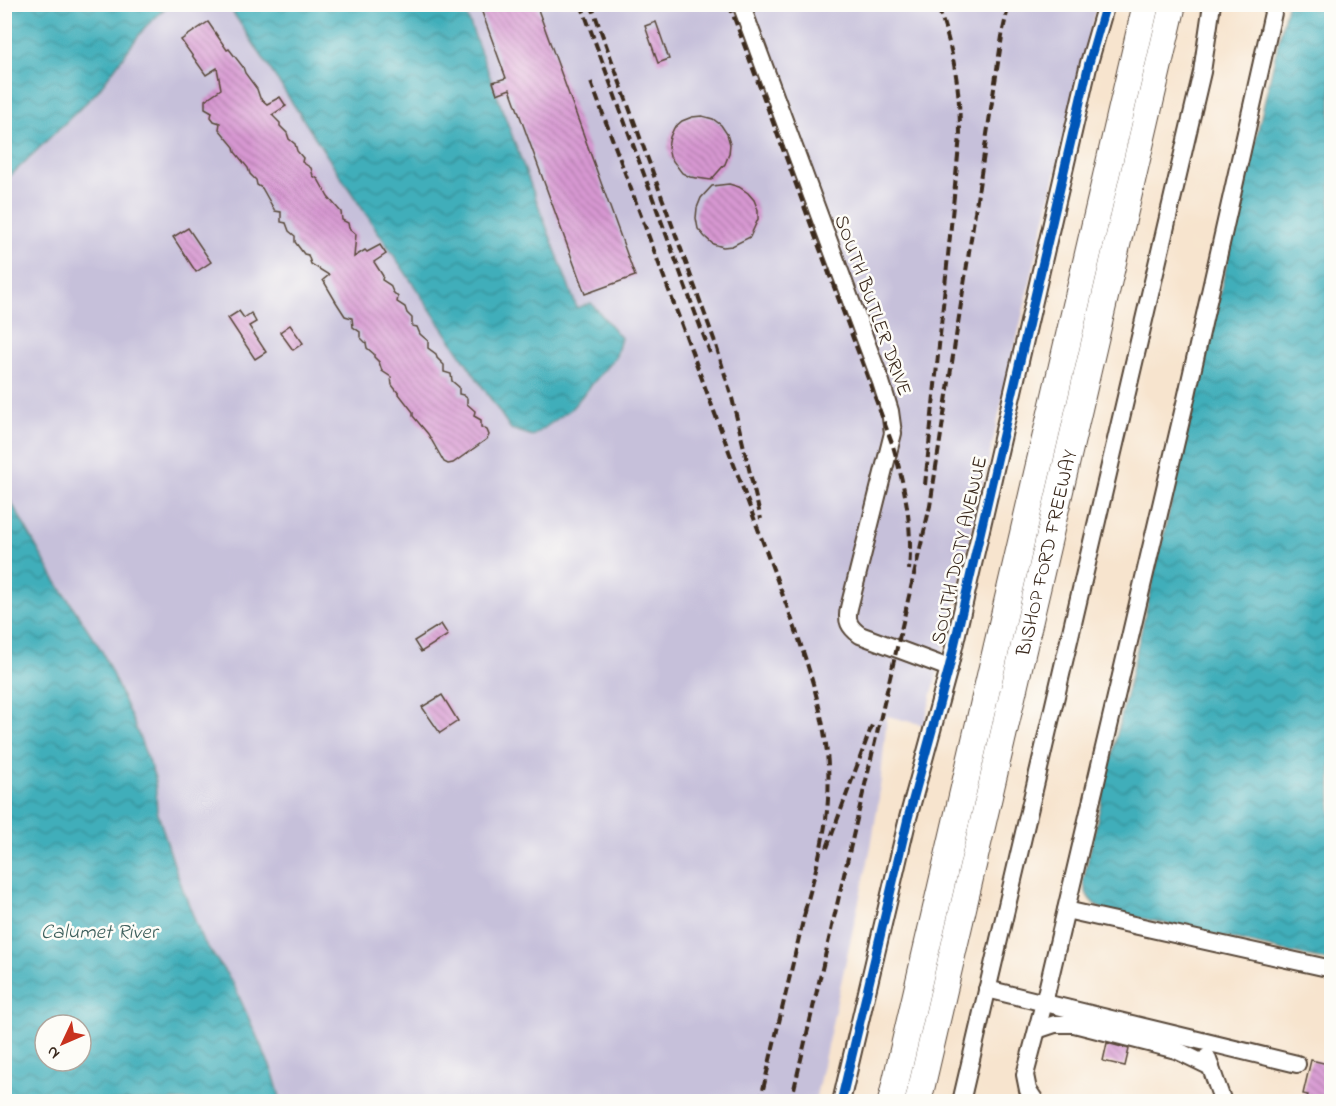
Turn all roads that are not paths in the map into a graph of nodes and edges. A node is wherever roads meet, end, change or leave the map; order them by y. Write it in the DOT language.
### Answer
graph roads {
  1 [pos="741,4"];
  2 [pos="1106,4"];
  3 [pos="1146,4"];
  4 [pos="1173,4"];
  5 [pos="1212,4"];
  6 [pos="1275,4"];
  7 [pos="950,668"];
  8 [pos="1066,910"];
  9 [pos="1332,969"];
  10 [pos="987,989"];
  11 [pos="1044,1003"];
  12 [pos="1037,1030"];
  13 [pos="1200,1041"];
  14 [pos="1297,1064"];
  15 [pos="1210,1067"];
  16 [pos="1025,1075"];
  17 [pos="841,1101"];
  18 [pos="891,1101"];
  19 [pos="918,1101"];
  20 [pos="961,1101"];
  21 [pos="1019,1101"];
  22 [pos="1036,1101"];
  23 [pos="1223,1101"];
  1 -- 7 [label="street, SOUTH BUTLER DRIVE"];
  2 -- 7 [label="street, SOUTH DOTY AVENUE"];
  3 -- 18 [label="highway, BISHOP FORD FREEWAY"];
  4 -- 19 [label="highway, BISHOP FORD FREEWAY"];
  5 -- 10 [label="street"];
  6 -- 8 [label="street"];
  7 -- 17 [label="street, SOUTH DOTY AVENUE"];
  8 -- 9 [label="street"];
  8 -- 11 [label="street"];
  10 -- 11 [label="street"];
  10 -- 20 [label="street"];
  11 -- 12 [label="street"];
  11 -- 13 [label="street"];
  12 -- 15 [label="street"];
  12 -- 16 [label="street"];
  13 -- 14 [label="street"];
  13 -- 15 [label="street"];
  15 -- 23 [label="street"];
  16 -- 21 [label="street"];
  16 -- 22 [label="street"];
}
